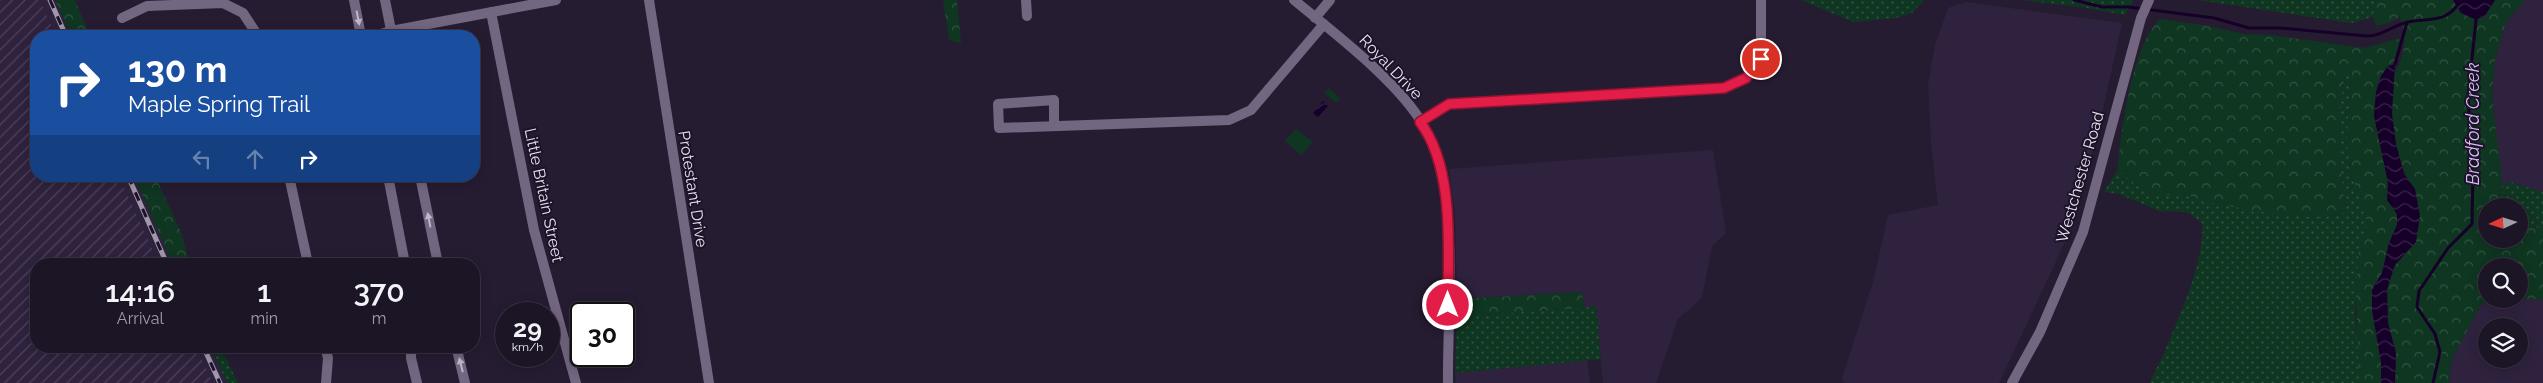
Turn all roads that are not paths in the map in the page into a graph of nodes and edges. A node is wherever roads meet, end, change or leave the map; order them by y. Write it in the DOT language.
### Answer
graph roads {
  1 [pos="354,0"];
  2 [pos="384,0"];
  3 [pos="556,0"];
  4 [pos="649,0"];
  5 [pos="1026,0"];
  6 [pos="1294,0"];
  7 [pos="1330,0"];
  8 [pos="1761,0"];
  9 [pos="2148,1"];
  10 [pos="491,12"];
  11 [pos="1027,16"];
  12 [pos="122,18"];
  13 [pos="1315,18"];
  14 [pos="1324,24"];
  15 [pos="254,30"];
  16 [pos="360,30"];
  17 [pos="391,30"];
  18 [pos="406,30"];
  19 [pos="1420,122"];
  20 [pos="1054,126"];
  21 [pos="289,182"];
  22 [pos="389,182"];
  23 [pos="421,182"];
  24 [pos="307,258"];
  25 [pos="404,258"];
  26 [pos="437,258"];
  27 [pos="327,353"];
  28 [pos="411,353"];
  29 [pos="458,353"];
  30 [pos="326,383"];
  31 [pos="417,383"];
  32 [pos="465,383"];
  33 [pos="576,383"];
  34 [pos="709,383"];
  35 [pos="1448,383"];
  36 [pos="2012,383"];
  1 -- 16 [label="street, one-way"];
  2 -- 17 [label="street"];
  3 -- 10 [label="street"];
  4 -- 34 [label="street, Protestant Drive"];
  5 -- 11 [label="street"];
  6 -- 13 [label="street, Royal Drive"];
  7 -- 13 [label="street"];
  8 -- 19 [label="street"];
  9 -- 36 [label="street, Westchester Road"];
  10 -- 18 [label="street"];
  10 -- 33 [label="street, Little Britain Street"];
  12 -- 15 [label="street"];
  13 -- 14 [label="street, Royal Drive"];
  14 -- 19 [label="street, Royal Drive"];
  14 -- 20 [label="street"];
  19 -- 35 [label="street, Royal Drive"];
  20 -- 20 [label="street"];
  21 -- 24 [label="street"];
  22 -- 25 [label="street"];
  26 -- 23 [label="street, one-way"];
  27 -- 30 [label="street"];
  28 -- 31 [label="street"];
  32 -- 29 [label="street, one-way"];
}
